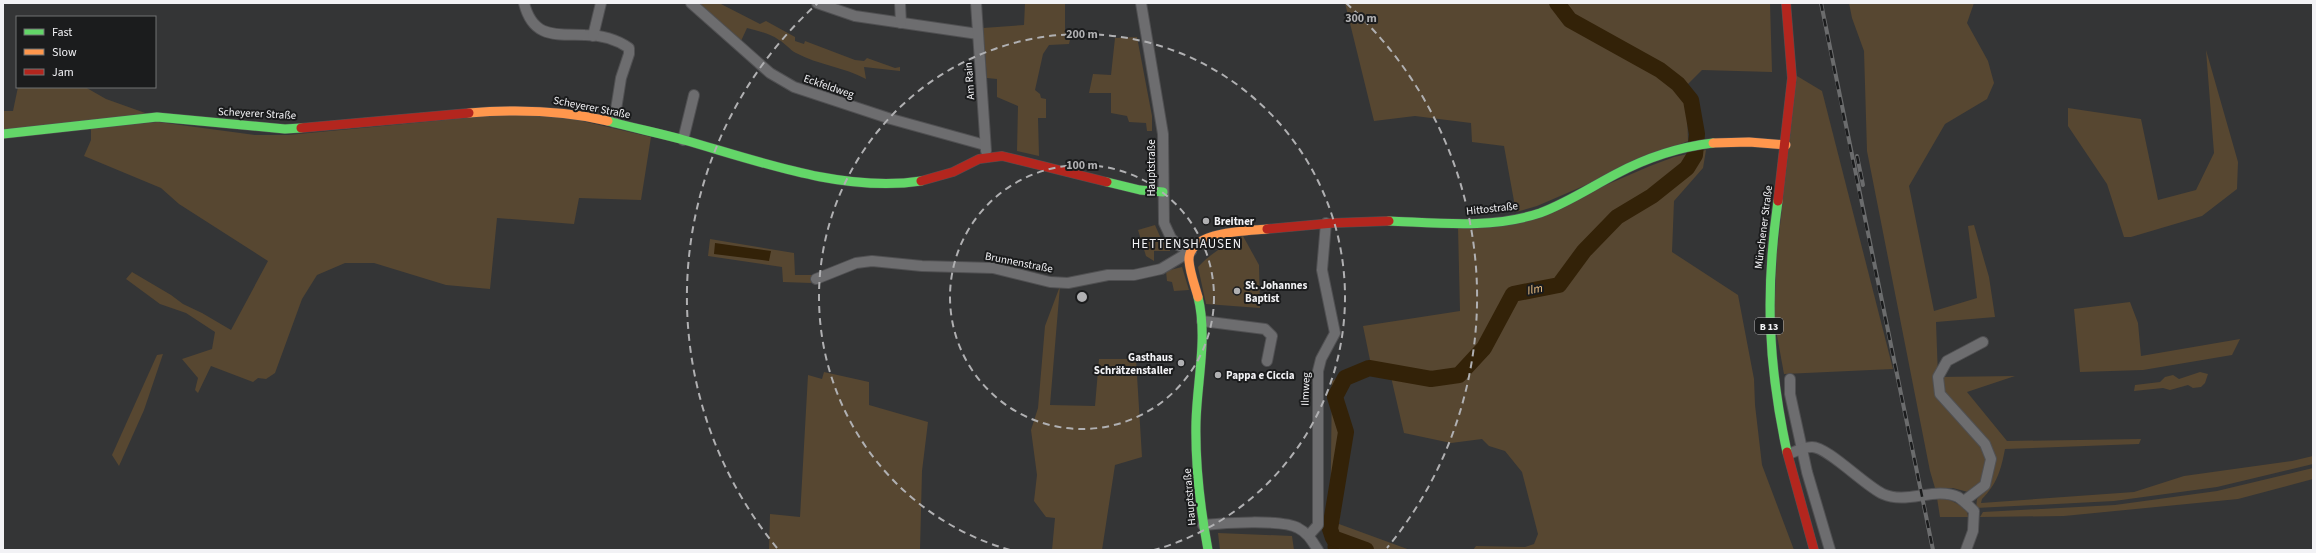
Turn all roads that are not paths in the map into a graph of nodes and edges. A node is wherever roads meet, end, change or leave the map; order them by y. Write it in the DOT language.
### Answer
graph roads {
  1 [pos="524,3"];
  2 [pos="601,3"];
  3 [pos="691,3"];
  4 [pos="816,3"];
  5 [pos="900,3"];
  6 [pos="976,3"];
  7 [pos="1141,3"];
  8 [pos="1786,3"];
  9 [pos="901,23"];
  10 [pos="978,34"];
  11 [pos="593,36"];
  12 [pos="694,95"];
  13 [pos="614,122"];
  14 [pos="3,134"];
  15 [pos="683,140"];
  16 [pos="985,145"];
  17 [pos="1786,145"];
  18 [pos="988,157"];
  19 [pos="1163,192"];
  20 [pos="1326,223"];
  21 [pos="1191,251"];
  22 [pos="816,279"];
  23 [pos="1202,321"];
  24 [pos="1983,342"];
  25 [pos="1267,361"];
  26 [pos="1790,379"];
  27 [pos="1803,448"];
  28 [pos="1789,454"];
  29 [pos="1964,501"];
  30 [pos="1203,525"];
  31 [pos="1309,534"];
  32 [pos="1208,550"];
  33 [pos="1318,550"];
  34 [pos="1814,550"];
  35 [pos="1830,550"];
  36 [pos="1966,550"];
  1 -- 11 [label="street"];
  2 -- 11 [label="street"];
  3 -- 16 [label="street, Eckfeldweg"];
  4 -- 9 [label="street"];
  5 -- 9 [label="street"];
  6 -- 10 [label="street, Am Rain"];
  7 -- 19 [label="street, Hauptstraße"];
  8 -- 17 [label="street, Münchener Straße / B 13"];
  9 -- 10 [label="street"];
  10 -- 16 [label="street, Am Rain"];
  11 -- 13 [label="street"];
  12 -- 15 [label="street"];
  13 -- 14 [label="street, Scheyerer Straße"];
  13 -- 15 [label="street, Scheyerer Straße"];
  15 -- 18 [label="street, Scheyerer Straße"];
  16 -- 18 [label="street, Am Rain"];
  17 -- 20 [label="street, Hittostraße"];
  17 -- 28 [label="street, Münchener Straße / B 13"];
  18 -- 19 [label="street, Scheyerer Straße"];
  19 -- 21 [label="street, Hauptstraße"];
  20 -- 21 [label="street, Hittostraße"];
  20 -- 31 [label="street, Ilmweg"];
  21 -- 22 [label="street, Brunnenstraße"];
  21 -- 23 [label="street, Hauptstraße"];
  23 -- 25 [label="street"];
  23 -- 30 [label="street, Hauptstraße"];
  24 -- 29 [label="street"];
  26 -- 27 [label="street"];
  27 -- 28 [label="street"];
  27 -- 29 [label="street"];
  27 -- 35 [label="street"];
  28 -- 34 [label="street, B 13"];
  29 -- 36 [label="street"];
  30 -- 31 [label="street"];
  30 -- 32 [label="street, Hauptstraße"];
  31 -- 33 [label="street"];
}
